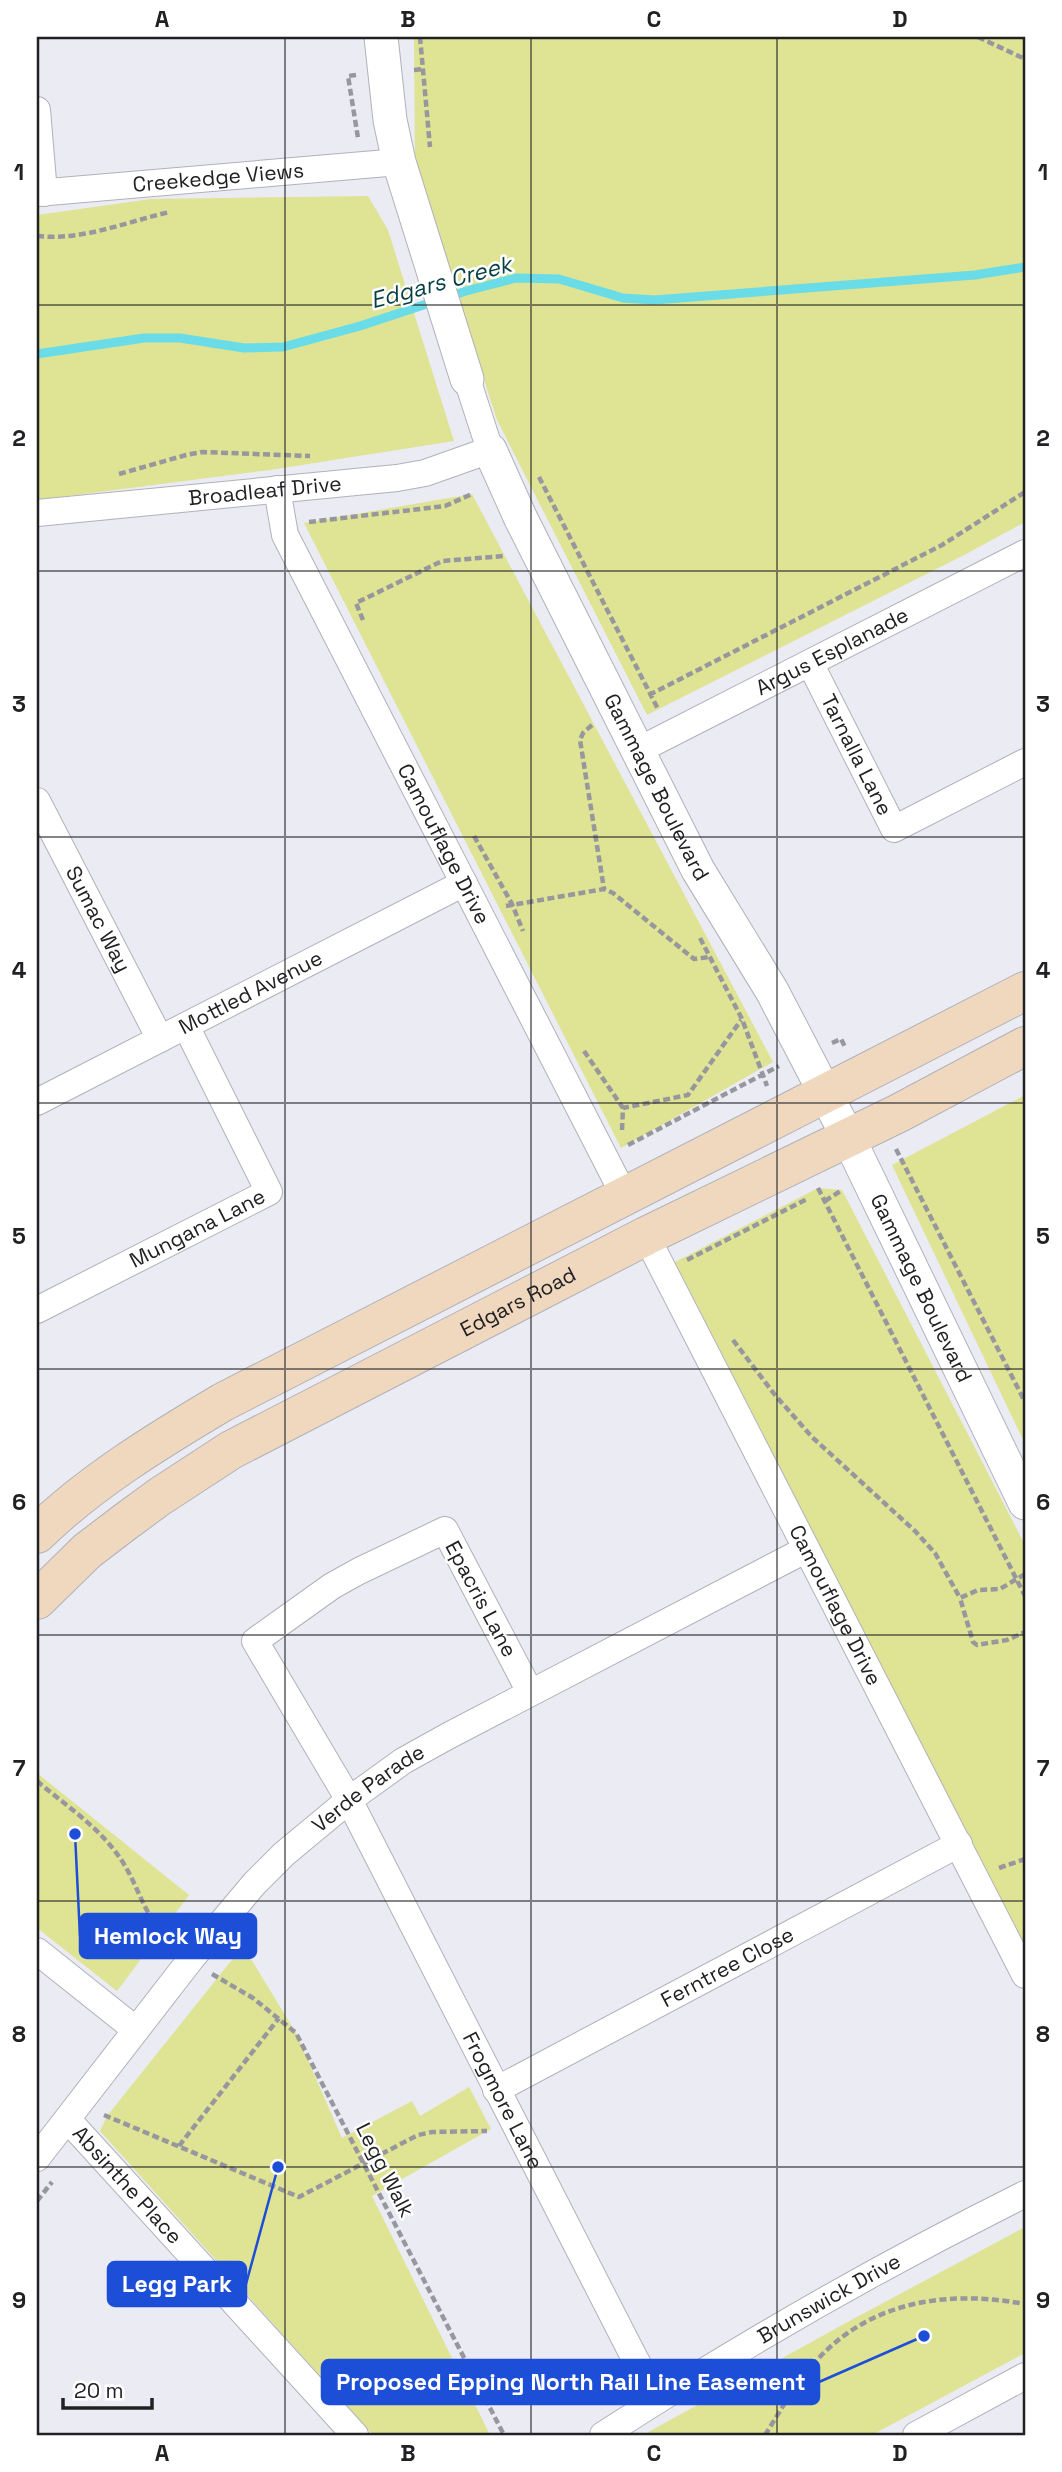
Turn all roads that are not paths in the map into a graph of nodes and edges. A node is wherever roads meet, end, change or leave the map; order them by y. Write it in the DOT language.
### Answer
graph roads {
  1 [pos="381,37"];
  2 [pos="37,110"];
  3 [pos="415,160"];
  4 [pos="40,193"];
  5 [pos="467,379"];
  6 [pos="490,450"];
  7 [pos="277,489"];
  8 [pos="37,513"];
  9 [pos="1025,553"];
  10 [pos="810,663"];
  11 [pos="638,751"];
  12 [pos="1025,762"];
  13 [pos="37,800"];
  14 [pos="464,883"];
  15 [pos="1025,991"];
  16 [pos="186,1026"];
  17 [pos="160,1039"];
  18 [pos="1025,1046"];
  19 [pos="825,1094"];
  20 [pos="37,1102"];
  21 [pos="849,1139"];
  22 [pos="624,1195"];
  23 [pos="646,1236"];
  24 [pos="37,1310"];
  25 [pos="1025,1503"];
  26 [pos="37,1534"];
  27 [pos="805,1550"];
  28 [pos="37,1600"];
  29 [pos="530,1692"];
  30 [pos="349,1800"];
  31 [pos="959,1844"];
  32 [pos="37,1951"];
  33 [pos="1025,1975"];
  34 [pos="136,2030"];
  35 [pos="496,2090"];
  36 [pos="68,2120"];
  37 [pos="37,2158"];
  38 [pos="1025,2194"];
  39 [pos="1025,2376"];
  40 [pos="658,2400"];
  41 [pos="355,2435"];
  42 [pos="603,2435"];
  43 [pos="916,2435"];
  1 -- 3 [label="street, Gammage Boulevard"];
  2 -- 4 [label="street"];
  3 -- 4 [label="street, Creekedge Views"];
  3 -- 5 [label="street, Gammage Boulevard"];
  5 -- 6 [label="street, Gammage Boulevard"];
  6 -- 7 [label="street, Broadleaf Drive"];
  6 -- 11 [label="street, Gammage Boulevard"];
  7 -- 8 [label="street, Broadleaf Drive"];
  7 -- 14 [label="street, Camouflage Drive"];
  9 -- 10 [label="street, Argus Esplanade"];
  10 -- 11 [label="street, Argus Esplanade"];
  10 -- 12 [label="street, Tarnalla Lane"];
  11 -- 19 [label="street, Gammage Boulevard"];
  13 -- 17 [label="street, Sumac Way"];
  14 -- 16 [label="street, Mottled Avenue"];
  14 -- 22 [label="street, Camouflage Drive"];
  15 -- 19 [label="main road"];
  16 -- 17 [label="street, Mottled Avenue"];
  16 -- 24 [label="street, Mungana Lane"];
  17 -- 20 [label="street, Mottled Avenue"];
  18 -- 21 [label="main road, Edgars Road"];
  19 -- 21 [label="street, Gammage Boulevard"];
  19 -- 22 [label="main road"];
  21 -- 23 [label="main road, Edgars Road"];
  21 -- 25 [label="street, Gammage Boulevard"];
  22 -- 26 [label="main road"];
  23 -- 27 [label="street, Camouflage Drive"];
  23 -- 28 [label="main road, Edgars Road"];
  27 -- 29 [label="street, Verde Parade"];
  27 -- 31 [label="street, Camouflage Drive"];
  29 -- 30 [label="street, Verde Parade"];
  29 -- 30 [label="street, Epacris Lane"];
  30 -- 34 [label="street, Verde Parade"];
  30 -- 35 [label="street, Frogmore Lane"];
  31 -- 33 [label="street, Camouflage Drive"];
  31 -- 35 [label="street, Ferntree Close"];
  32 -- 34 [label="street"];
  34 -- 36 [label="street, Verde Parade"];
  35 -- 40 [label="street, Frogmore Lane"];
  36 -- 37 [label="street, Verde Parade"];
  36 -- 41 [label="street, Absinthe Place"];
  38 -- 40 [label="street, Brunswick Drive"];
  39 -- 43 [label="street"];
  40 -- 42 [label="street, Brunswick Drive"];
}
